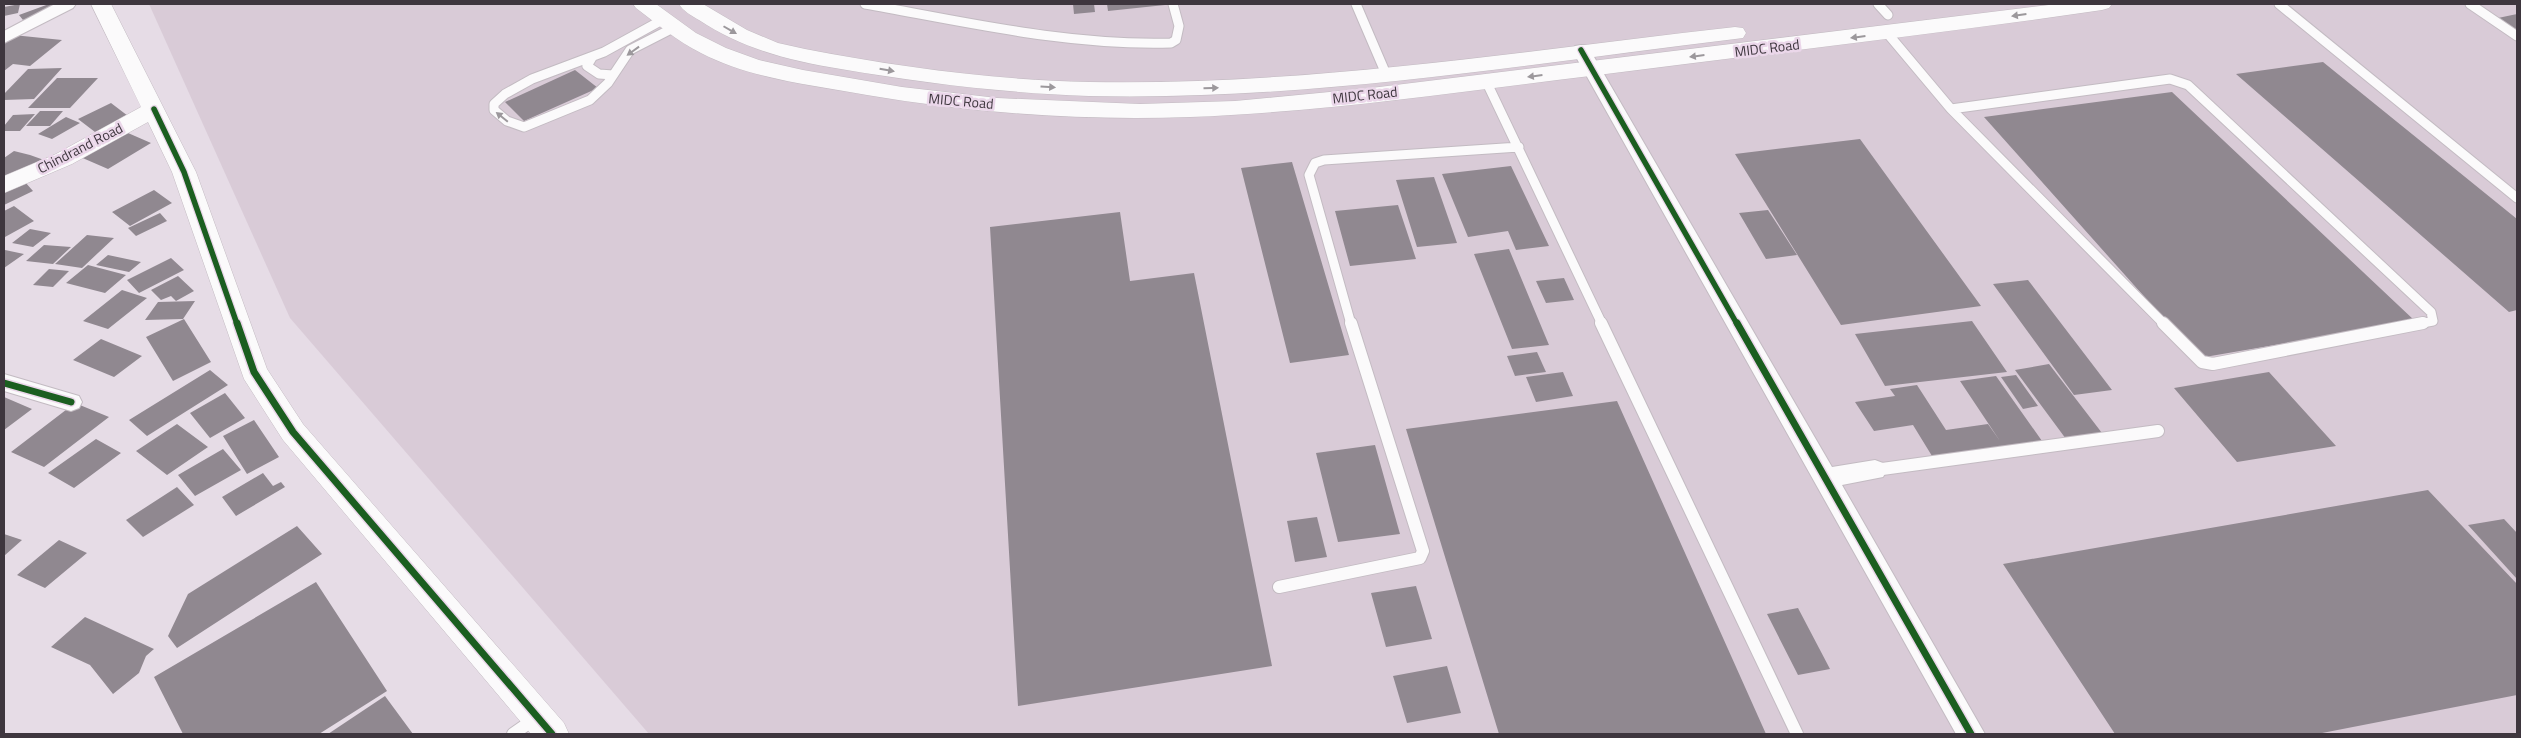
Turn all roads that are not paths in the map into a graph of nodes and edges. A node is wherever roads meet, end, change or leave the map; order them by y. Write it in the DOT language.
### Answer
graph roads {
  1 [pos="67,4"];
  2 [pos="101,4"];
  3 [pos="643,4"];
  4 [pos="689,4"];
  5 [pos="865,4"];
  6 [pos="1173,4"];
  7 [pos="1356,4"];
  8 [pos="1965,4"];
  9 [pos="2102,4"];
  10 [pos="2279,4"];
  11 [pos="2470,4"];
  12 [pos="880,6"];
  13 [pos="1885,17"];
  14 [pos="669,23"];
  15 [pos="2517,36"];
  16 [pos="4,38"];
  17 [pos="593,56"];
  18 [pos="1586,59"];
  19 [pos="1386,74"];
  20 [pos="613,75"];
  21 [pos="1487,83"];
  22 [pos="154,109"];
  23 [pos="1951,109"];
  24 [pos="1519,147"];
  25 [pos="4,185"];
  26 [pos="2517,198"];
  27 [pos="4,383"];
  28 [pos="71,402"];
  29 [pos="2158,431"];
  30 [pos="1875,470"];
  31 [pos="1823,478"];
  32 [pos="1280,588"];
  33 [pos="545,726"];
  34 [pos="513,734"];
  35 [pos="1797,734"];
  36 [pos="1971,734"];
  1 -- 16 [label="street"];
  2 -- 22 [label="main road"];
  3 -- 14 [label="main road, MIDC Road"];
  4 -- 19 [label="main road, MIDC Road, one-way"];
  5 -- 12 [label="lane"];
  6 -- 12 [label="lane"];
  7 -- 19 [label="lane"];
  8 -- 13 [label="main road, MIDC Road"];
  9 -- 13 [label="main road, MIDC Road, one-way"];
  10 -- 26 [label="lane"];
  11 -- 15 [label="lane"];
  13 -- 18 [label="main road, MIDC Road"];
  13 -- 23 [label="lane"];
  14 -- 17 [label="lane"];
  14 -- 20 [label="lane, one-way"];
  14 -- 21 [label="main road, MIDC Road"];
  17 -- 20 [label="lane"];
  20 -- 17 [label="lane, one-way"];
  18 -- 19 [label="main road, MIDC Road"];
  18 -- 21 [label="main road, MIDC Road, one-way"];
  18 -- 31 [label="street"];
  21 -- 24 [label="lane"];
  22 -- 25 [label="main road, Chindrand Road"];
  22 -- 33 [label="main road"];
  23 -- 23 [label="lane"];
  24 -- 32 [label="lane"];
  24 -- 35 [label="lane"];
  27 -- 28 [label="street"];
  29 -- 30 [label="lane"];
  30 -- 31 [label="street"];
  31 -- 36 [label="street"];
  33 -- 34 [label="lane"];
}
